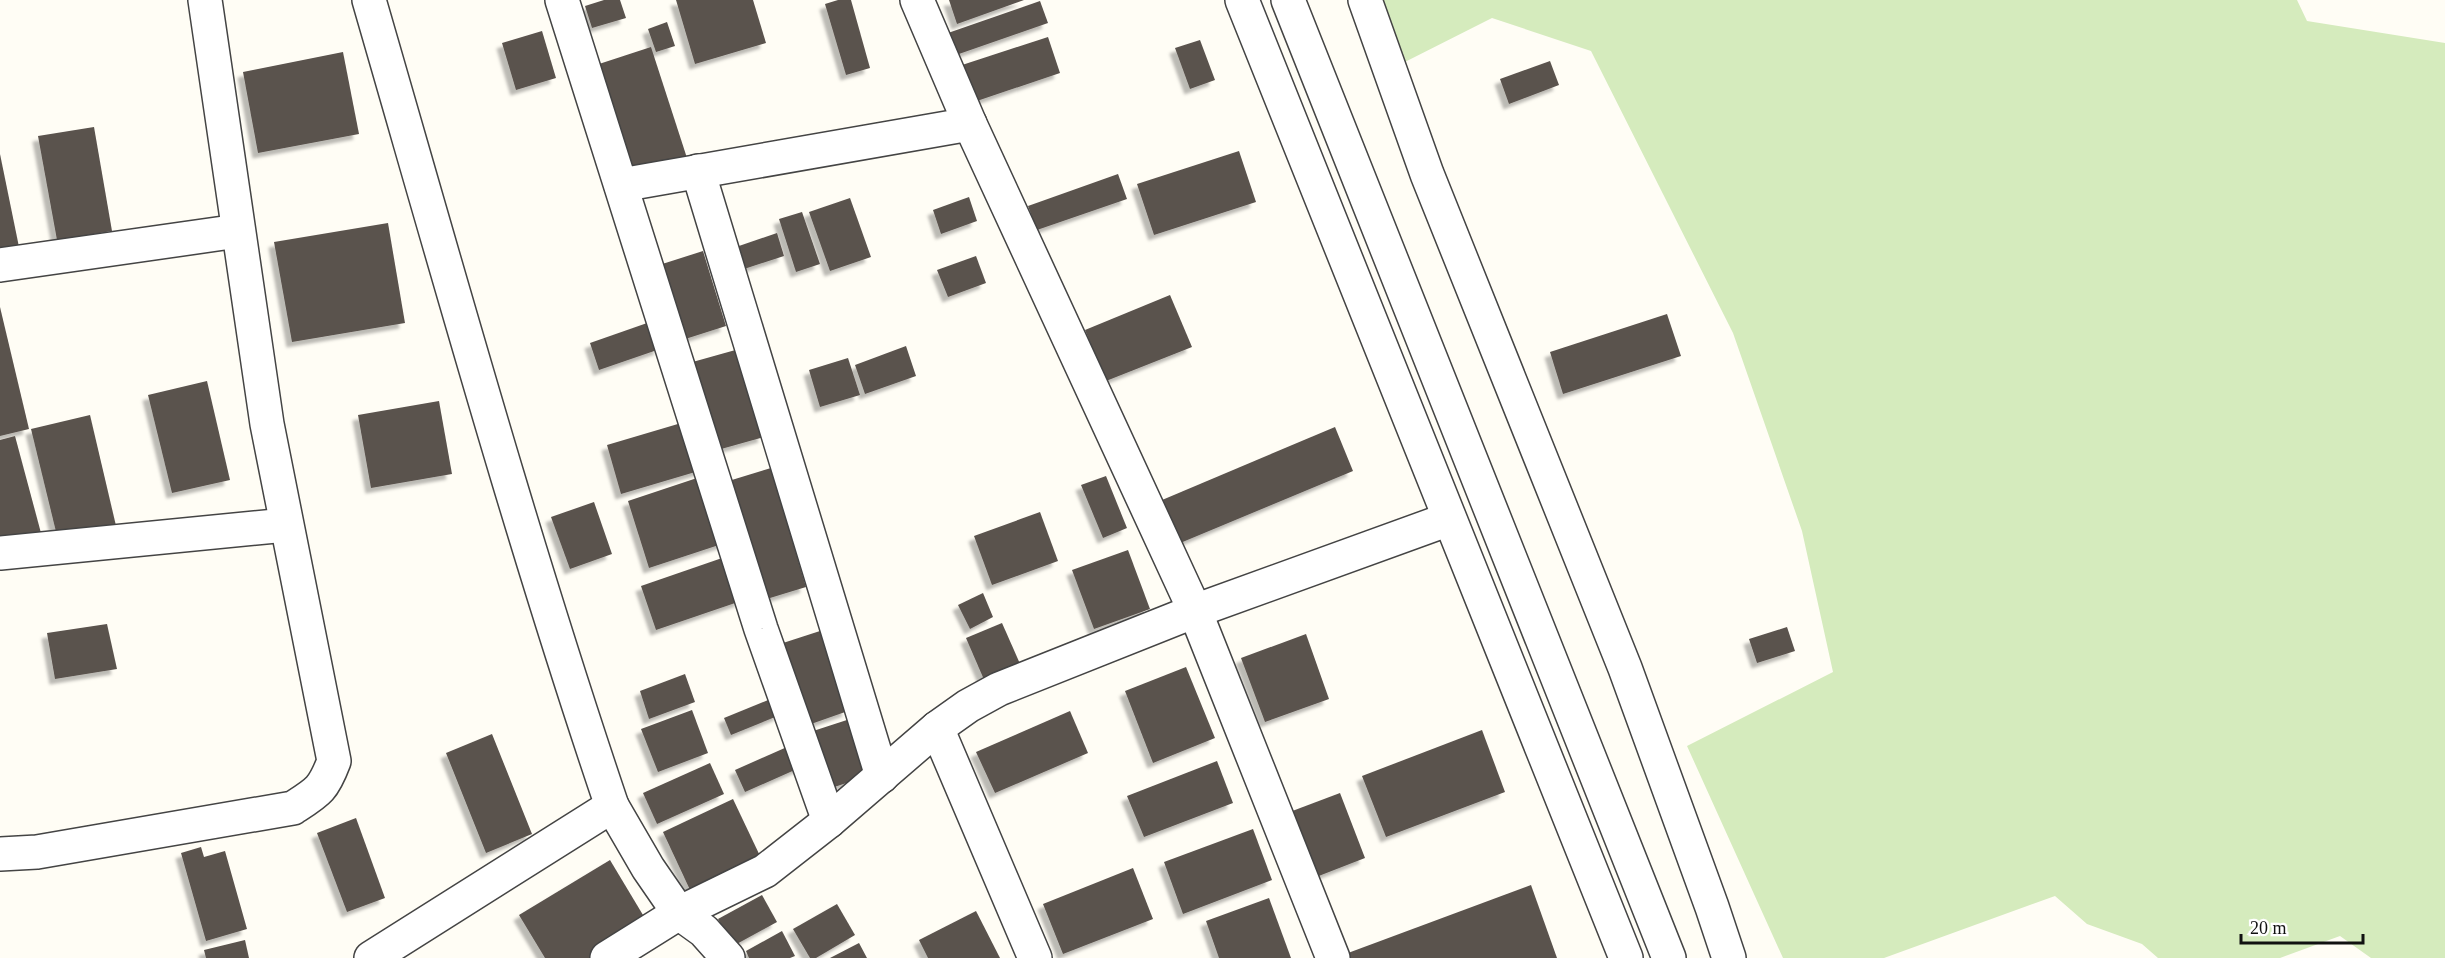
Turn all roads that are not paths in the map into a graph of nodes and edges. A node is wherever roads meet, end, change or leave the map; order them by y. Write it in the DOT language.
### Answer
graph roads {
  1 [pos="205,0"];
  2 [pos="369,0"];
  3 [pos="562,0"];
  4 [pos="917,0"];
  5 [pos="1242,0"];
  6 [pos="1288,0"];
  7 [pos="1365,0"];
  8 [pos="970,124"];
  9 [pos="698,171"];
  10 [pos="621,185"];
  11 [pos="238,231"];
  12 [pos="0,265"];
  13 [pos="1449,519"];
  14 [pos="286,525"];
  15 [pos="0,553"];
  16 [pos="1195,611"];
  17 [pos="937,728"];
  18 [pos="882,776"];
  19 [pos="612,806"];
  20 [pos="829,821"];
  21 [pos="0,854"];
  22 [pos="679,914"];
  23 [pos="371,958"];
  24 [pos="607,958"];
  25 [pos="728,958"];
  26 [pos="1035,958"];
  27 [pos="1333,958"];
  28 [pos="1626,958"];
  29 [pos="1669,958"];
  30 [pos="1729,958"];
  1 -- 11 [label="street"];
  2 -- 19 [label="street"];
  3 -- 10 [label="street"];
  4 -- 8 [label="street"];
  5 -- 13 [label="street"];
  6 -- 29 [label="street"];
  7 -- 30 [label="street"];
  8 -- 9 [label="street"];
  8 -- 16 [label="street"];
  9 -- 10 [label="street"];
  9 -- 18 [label="street"];
  10 -- 20 [label="street"];
  11 -- 12 [label="street"];
  11 -- 14 [label="street"];
  13 -- 16 [label="street"];
  13 -- 28 [label="street"];
  14 -- 15 [label="street"];
  14 -- 21 [label="street"];
  16 -- 17 [label="street"];
  16 -- 27 [label="street"];
  17 -- 18 [label="street"];
  17 -- 26 [label="street"];
  18 -- 20 [label="street"];
  19 -- 22 [label="street"];
  19 -- 23 [label="street"];
  20 -- 22 [label="street"];
  22 -- 24 [label="street"];
  22 -- 25 [label="street"];
}
